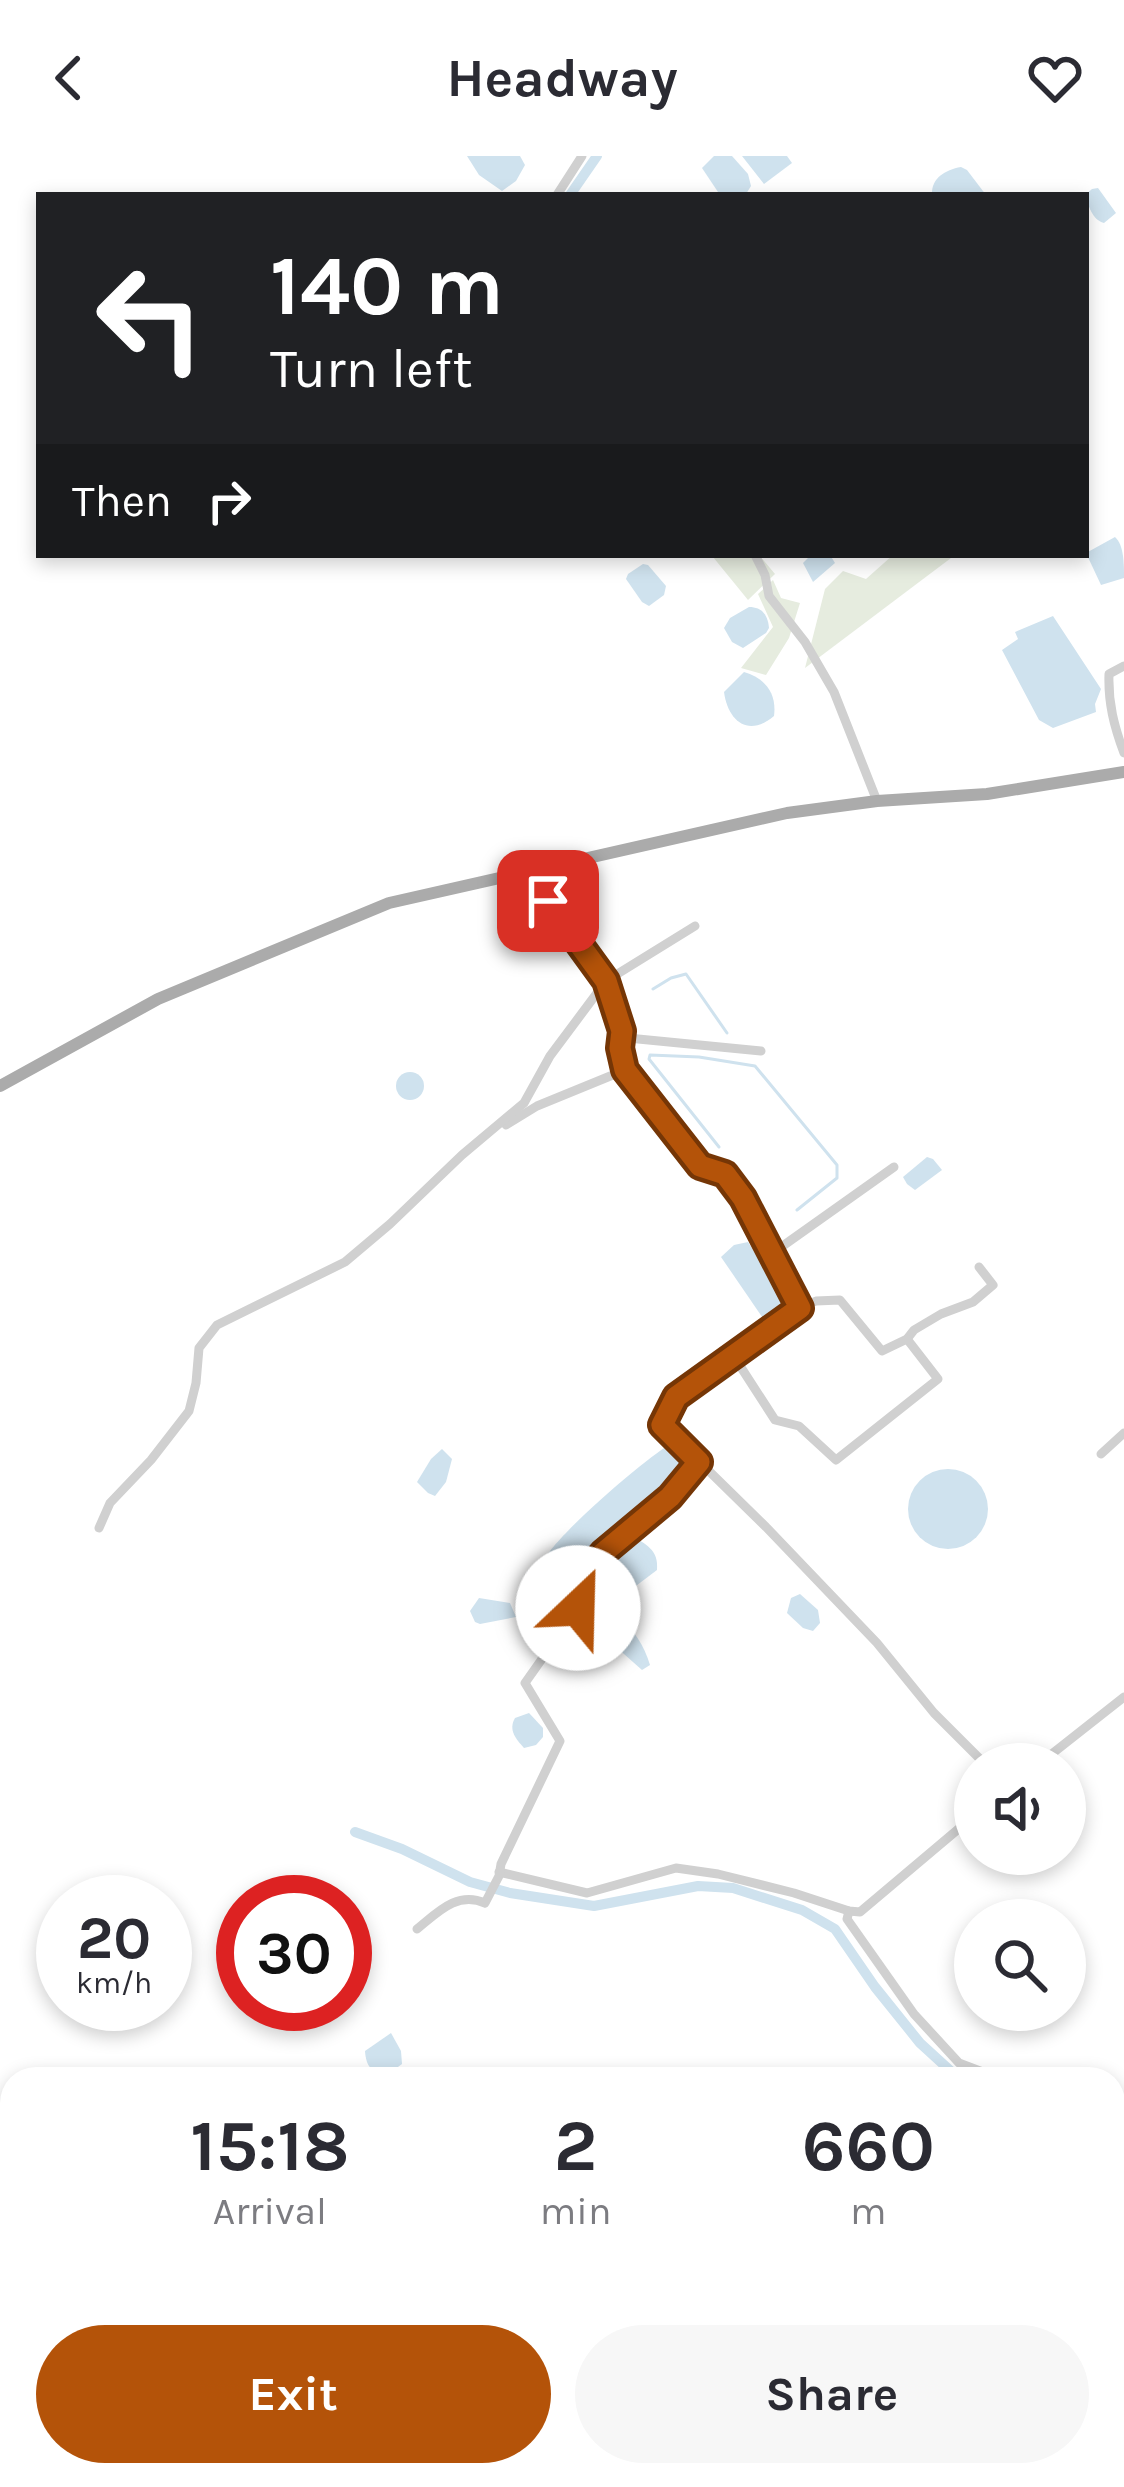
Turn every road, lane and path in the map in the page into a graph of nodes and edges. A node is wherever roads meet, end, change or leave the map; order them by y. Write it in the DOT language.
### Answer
graph roads {
  1 [pos="582,156"];
  2 [pos="558,192"];
  3 [pos="757,558"];
  4 [pos="1124,666"];
  5 [pos="1124,754"];
  6 [pos="1124,772"];
  7 [pos="877,800"];
  8 [pos="548,901"];
  9 [pos="695,926"];
  10 [pos="606,981"];
  11 [pos="628,1038"];
  12 [pos="760,1052"];
  13 [pos="625,1070"];
  14 [pos="0,1086"];
  15 [pos="491,1133"];
  16 [pos="894,1167"];
  17 [pos="770,1255"];
  18 [pos="979,1268"];
  19 [pos="800,1308"];
  20 [pos="908,1339"];
  21 [pos="733,1355"];
  22 [pos="1124,1433"];
  23 [pos="1101,1454"];
  24 [pos="699,1462"];
  25 [pos="99,1528"];
  26 [pos="1124,1697"];
  27 [pos="964,1743"];
  28 [pos="1066,1743"];
  29 [pos="954,1833"];
  30 [pos="499,1874"];
  31 [pos="848,1911"];
  32 [pos="417,1929"];
  33 [pos="970,2067"];
  1 -- 2 [label="street"];
  3 -- 7 [label="street"];
  4 -- 5 [label="street"];
  6 -- 7 [label="main road"];
  7 -- 14 [label="main road"];
  8 -- 10 [label="street"];
  9 -- 10 [label="street"];
  10 -- 13 [label="street"];
  10 -- 15 [label="street"];
  11 -- 12 [label="street"];
  13 -- 15 [label="street"];
  13 -- 17 [label="street"];
  15 -- 25 [label="street"];
  16 -- 17 [label="street"];
  17 -- 19 [label="street"];
  18 -- 20 [label="street"];
  19 -- 20 [label="street"];
  19 -- 21 [label="street"];
  20 -- 21 [label="street"];
  21 -- 24 [label="street"];
  22 -- 23 [label="street"];
  24 -- 27 [label="street"];
  24 -- 30 [label="street"];
  26 -- 28 [label="street"];
  29 -- 31 [label="street"];
  30 -- 31 [label="street"];
  30 -- 32 [label="street"];
  31 -- 33 [label="street"];
}
